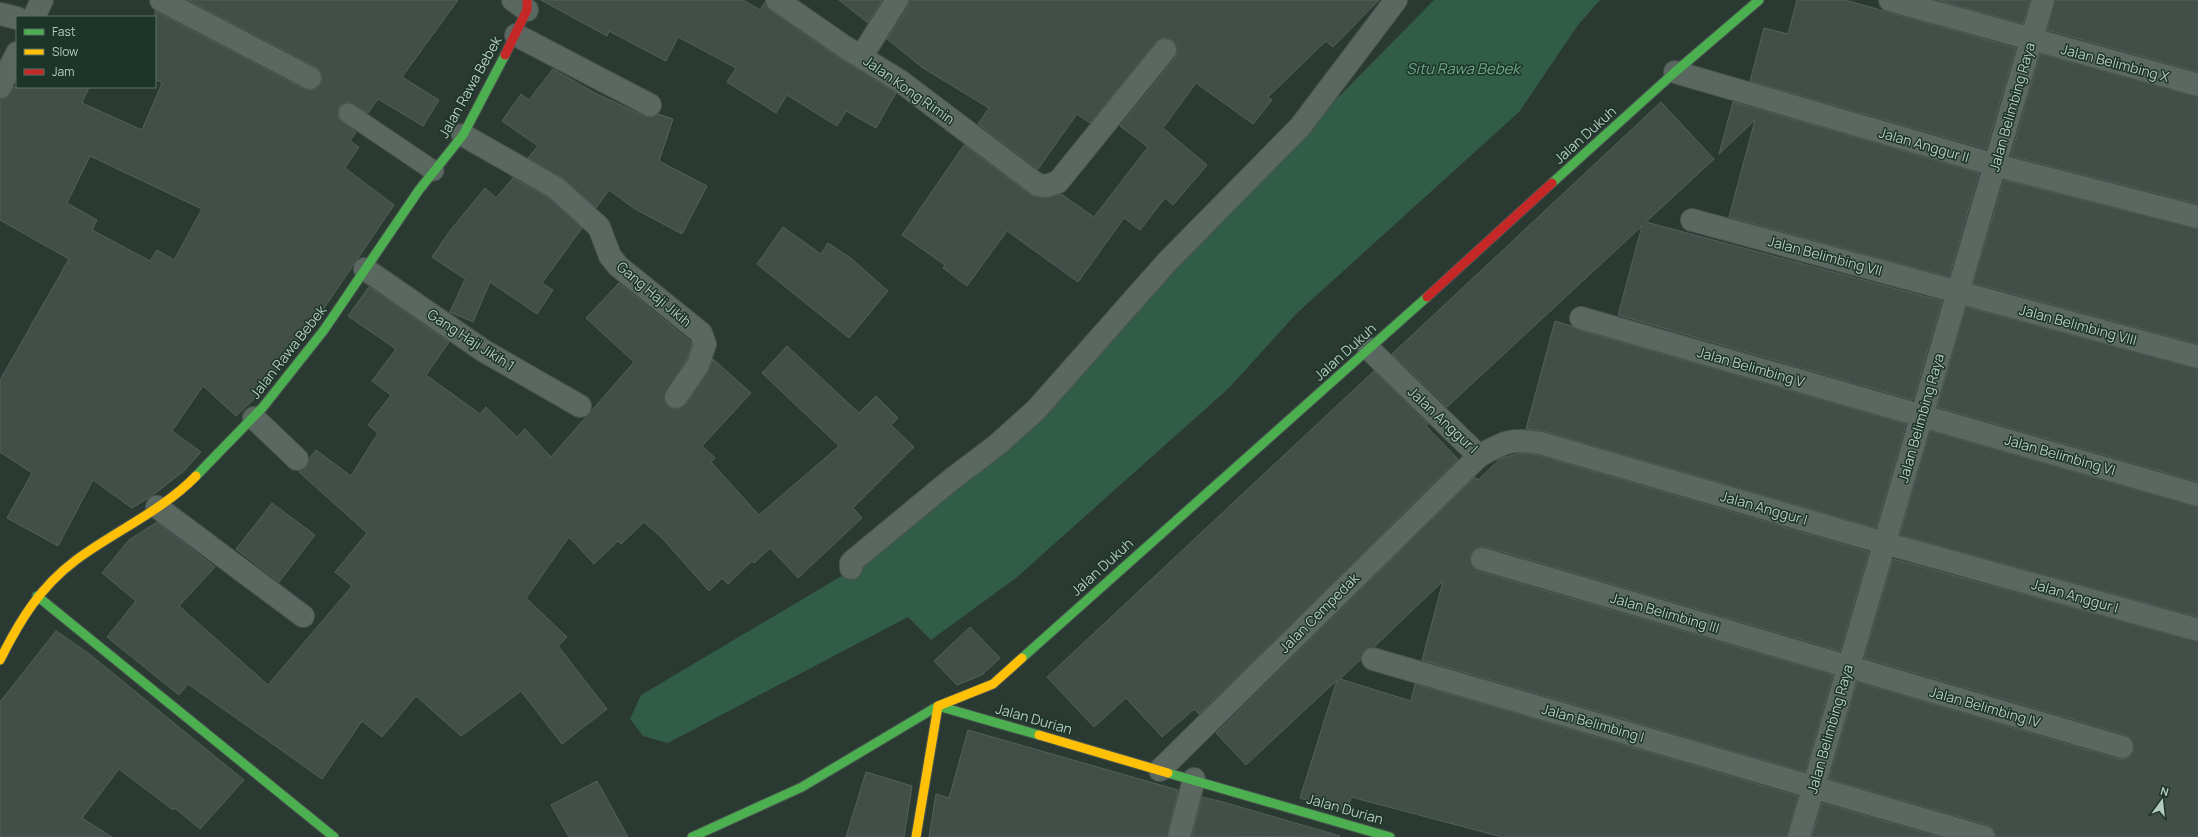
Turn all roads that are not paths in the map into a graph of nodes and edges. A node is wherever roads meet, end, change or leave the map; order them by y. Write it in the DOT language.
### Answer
graph roads {
  1 [pos="42,0"];
  2 [pos="161,0"];
  3 [pos="777,0"];
  4 [pos="897,0"];
  5 [pos="1396,0"];
  6 [pos="1759,0"];
  7 [pos="1890,0"];
  8 [pos="2043,0"];
  9 [pos="522,3"];
  10 [pos="0,14"];
  11 [pos="34,16"];
  12 [pos="16,18"];
  13 [pos="516,35"];
  14 [pos="2032,40"];
  15 [pos="1165,50"];
  16 [pos="16,55"];
  17 [pos="861,56"];
  18 [pos="1675,72"];
  19 [pos="310,78"];
  20 [pos="2198,86"];
  21 [pos="0,87"];
  22 [pos="650,105"];
  23 [pos="348,113"];
  24 [pos="463,135"];
  25 [pos="1995,165"];
  26 [pos="434,171"];
  27 [pos="2198,217"];
  28 [pos="1692,220"];
  29 [pos="365,269"];
  30 [pos="1958,292"];
  31 [pos="1581,318"];
  32 [pos="1369,349"];
  33 [pos="2198,357"];
  34 [pos="676,397"];
  35 [pos="580,406"];
  36 [pos="1921,416"];
  37 [pos="254,418"];
  38 [pos="1478,456"];
  39 [pos="297,459"];
  40 [pos="2198,495"];
  41 [pos="157,507"];
  42 [pos="1884,543"];
  43 [pos="1482,559"];
  44 [pos="851,568"];
  45 [pos="37,596"];
  46 [pos="303,616"];
  47 [pos="2198,630"];
  48 [pos="1373,659"];
  49 [pos="0,660"];
  50 [pos="1848,667"];
  51 [pos="938,706"];
  52 [pos="2122,747"];
  53 [pos="1160,770"];
  54 [pos="1194,780"];
  55 [pos="1813,788"];
  56 [pos="1348,831"];
  57 [pos="334,837"];
  58 [pos="692,837"];
  59 [pos="916,837"];
  60 [pos="1179,837"];
  61 [pos="1390,837"];
  62 [pos="1799,837"];
  63 [pos="1984,837"];
  1 -- 11 [label="street"];
  2 -- 19 [label="street"];
  3 -- 17 [label="street, Jalan Kong Rimin"];
  4 -- 17 [label="street"];
  5 -- 44 [label="street"];
  6 -- 18 [label="street, Jalan Dukuh"];
  7 -- 14 [label="street, Jalan Belimbing X"];
  8 -- 14 [label="street, Jalan Belimbing Raya"];
  9 -- 13 [label="street, Jalan Rawa Bebek"];
  10 -- 12 [label="street"];
  13 -- 22 [label="street"];
  13 -- 24 [label="street, Jalan Rawa Bebek"];
  14 -- 20 [label="street, Jalan Belimbing X"];
  14 -- 25 [label="street, Jalan Belimbing Raya"];
  15 -- 17 [label="street, Jalan Kong Rimin"];
  16 -- 21 [label="street"];
  18 -- 25 [label="street, Jalan Anggur II"];
  18 -- 32 [label="street, Jalan Dukuh"];
  23 -- 26 [label="lane"];
  24 -- 26 [label="street, Jalan Rawa Bebek"];
  24 -- 34 [label="street, Gang Haji Jikih"];
  25 -- 27 [label="street, Jalan Anggur II"];
  25 -- 30 [label="street, Jalan Belimbing Raya"];
  26 -- 29 [label="street, Jalan Rawa Bebek"];
  28 -- 30 [label="street, Jalan Belimbing VII"];
  29 -- 35 [label="street, Gang Haji Jikih 1"];
  29 -- 37 [label="street, Jalan Rawa Bebek"];
  30 -- 33 [label="street, Jalan Belimbing VIII"];
  30 -- 36 [label="street, Jalan Belimbing Raya"];
  31 -- 36 [label="street, Jalan Belimbing V"];
  32 -- 38 [label="street, Jalan Anggur I"];
  32 -- 51 [label="street, Jalan Dukuh"];
  36 -- 40 [label="street, Jalan Belimbing VI"];
  36 -- 42 [label="street, Jalan Belimbing Raya"];
  37 -- 39 [label="street"];
  37 -- 41 [label="street, Jalan Rawa Bebek"];
  38 -- 42 [label="street, Jalan Anggur I"];
  38 -- 53 [label="street, Jalan Cempedak"];
  41 -- 45 [label="street, Jalan Rawa Bebek"];
  41 -- 46 [label="street"];
  42 -- 47 [label="street, Jalan Anggur I"];
  42 -- 50 [label="street, Jalan Belimbing Raya"];
  43 -- 50 [label="street, Jalan Belimbing III"];
  45 -- 49 [label="street, Jalan Rawa Bebek"];
  45 -- 57 [label="street"];
  48 -- 55 [label="street, Jalan Belimbing I"];
  50 -- 52 [label="street, Jalan Belimbing IV"];
  50 -- 55 [label="street, Jalan Belimbing Raya"];
  51 -- 53 [label="street, Jalan Durian"];
  51 -- 58 [label="street"];
  51 -- 59 [label="street"];
  53 -- 54 [label="street, Jalan Durian"];
  54 -- 56 [label="street, Jalan Durian"];
  54 -- 60 [label="street"];
  55 -- 62 [label="street, Jalan Belimbing Raya"];
  55 -- 63 [label="street, Jalan Belimbing I"];
  56 -- 61 [label="street, Jalan Durian"];
}
